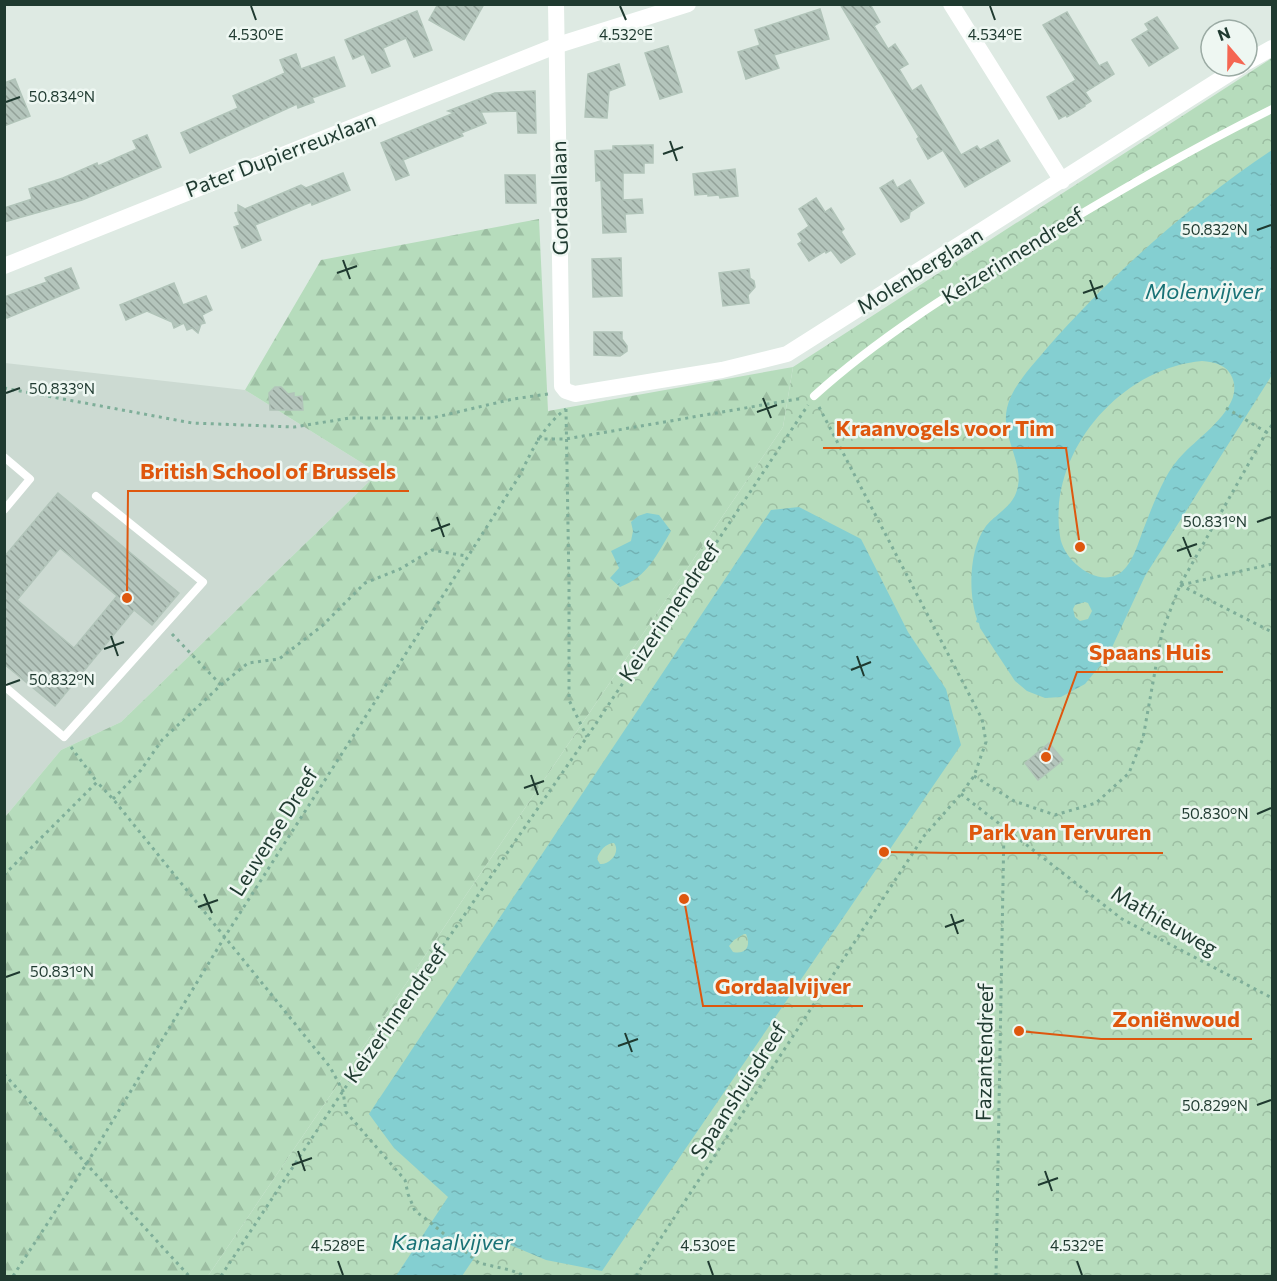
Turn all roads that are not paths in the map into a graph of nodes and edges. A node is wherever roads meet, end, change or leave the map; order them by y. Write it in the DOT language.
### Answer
graph roads {
  1 [pos="556,4"];
  2 [pos="688,4"];
  3 [pos="951,4"];
  4 [pos="558,45"];
  5 [pos="1222,78"];
  6 [pos="1272,109"];
  7 [pos="1062,181"];
  8 [pos="4,266"];
  9 [pos="566,391"];
  10 [pos="814,396"];
  11 [pos="4,457"];
  12 [pos="96,496"];
  13 [pos="4,510"];
  14 [pos="4,686"];
  1 -- 4 [label="street, Gordaallaan"];
  2 -- 4 [label="street, Pater Dupierreuxlaan"];
  3 -- 7 [label="street"];
  4 -- 8 [label="street, Pater Dupierreuxlaan"];
  4 -- 9 [label="street, Gordaallaan"];
  5 -- 7 [label="street, Molenberglaan"];
  6 -- 10 [label="lane, Keizerinnendreef"];
  7 -- 9 [label="street, Molenberglaan"];
  11 -- 13 [label="lane"];
  12 -- 14 [label="lane"];
}
